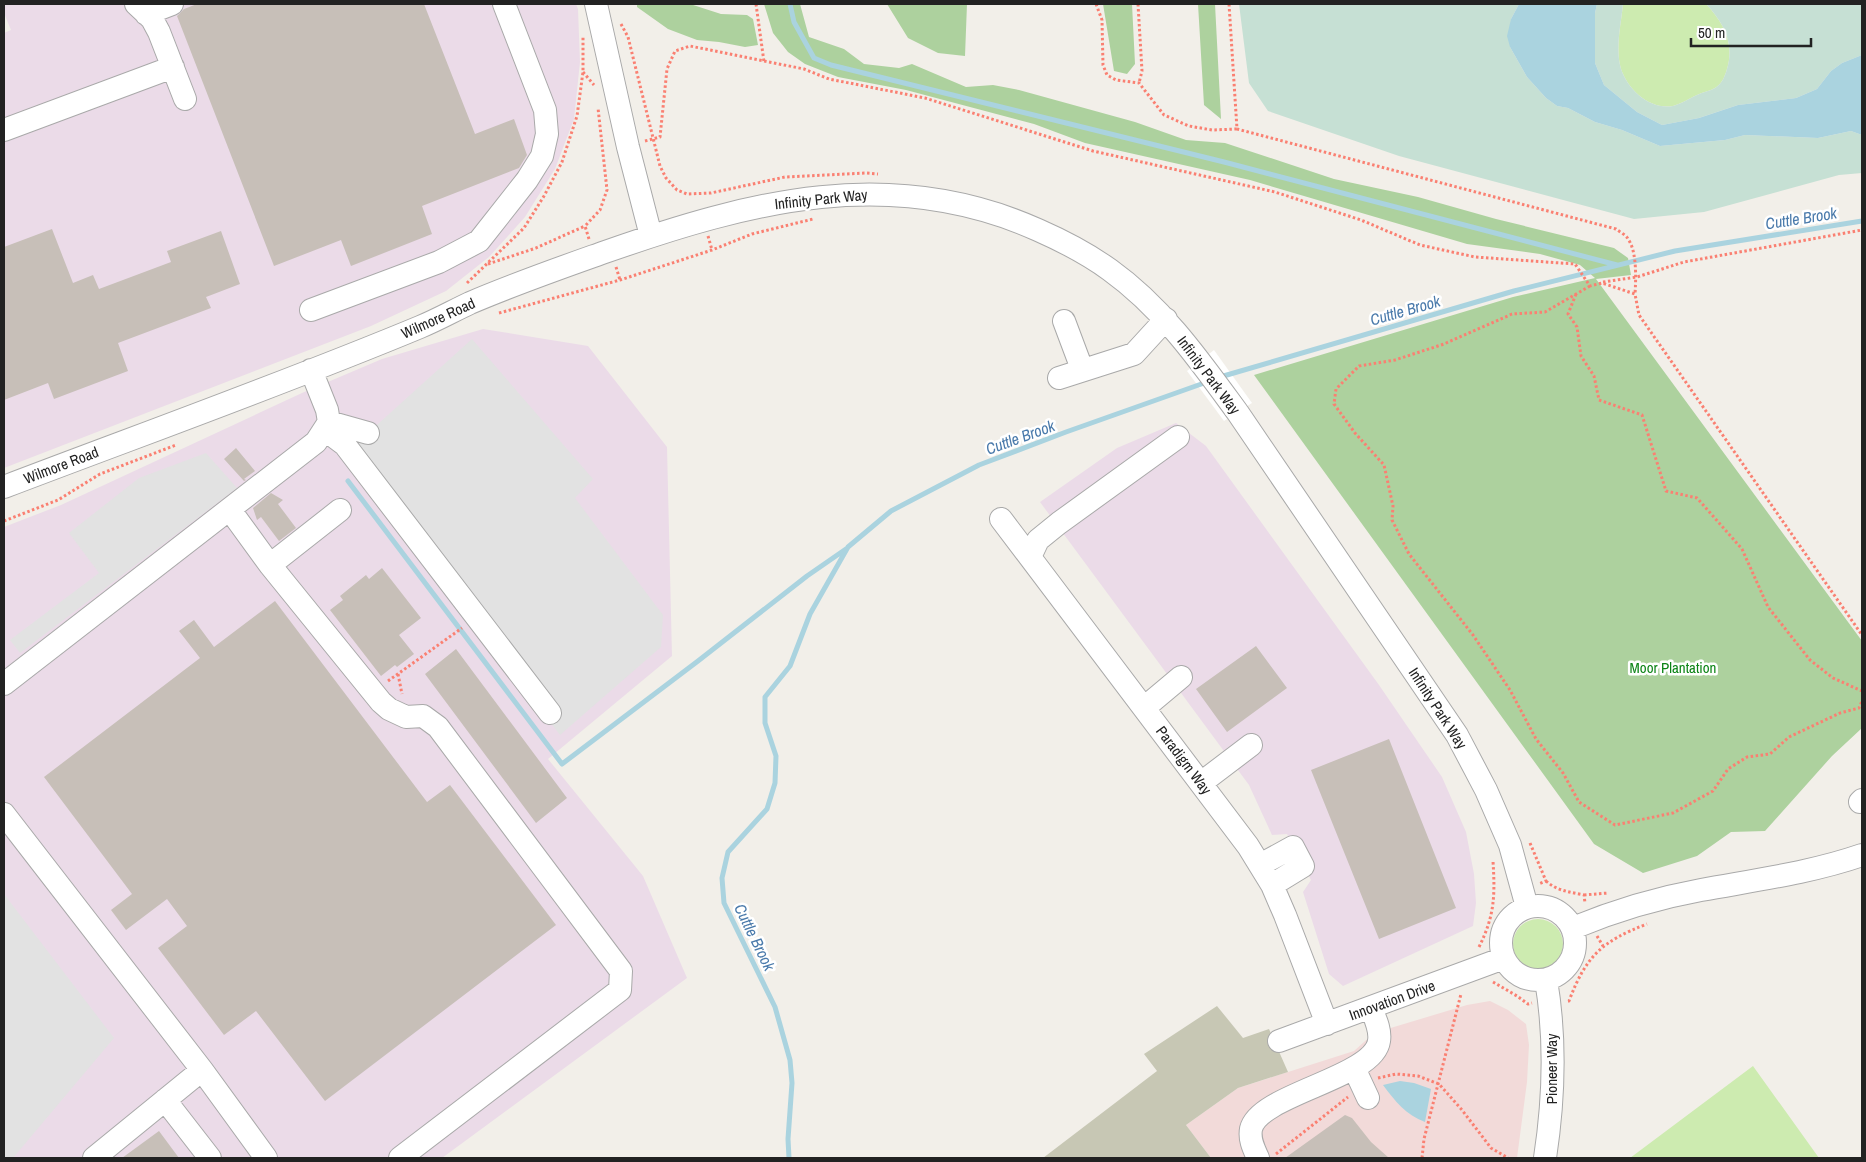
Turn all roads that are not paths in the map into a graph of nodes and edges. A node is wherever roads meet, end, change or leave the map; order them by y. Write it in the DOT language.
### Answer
graph roads {
  1 [pos="172,4"];
  2 [pos="504,4"];
  3 [pos="596,4"];
  4 [pos="141,9"];
  5 [pos="173,68"];
  6 [pos="185,99"];
  7 [pos="4,130"];
  8 [pos="651,236"];
  9 [pos="311,310"];
  10 [pos="1166,319"];
  11 [pos="1064,321"];
  12 [pos="312,370"];
  13 [pos="1082,370"];
  14 [pos="1059,378"];
  15 [pos="327,426"];
  16 [pos="368,433"];
  17 [pos="1178,437"];
  18 [pos="4,488"];
  19 [pos="230,510"];
  20 [pos="340,510"];
  21 [pos="1001,519"];
  22 [pos="1030,557"];
  23 [pos="270,565"];
  24 [pos="1181,677"];
  25 [pos="4,684"];
  26 [pos="1144,708"];
  27 [pos="550,713"];
  28 [pos="1251,745"];
  29 [pos="1201,783"];
  30 [pos="4,814"];
  31 [pos="1862,855"];
  32 [pos="1260,865"];
  33 [pos="1272,885"];
  34 [pos="1527,907"];
  35 [pos="1572,928"];
  36 [pos="1504,958"];
  37 [pos="1546,980"];
  38 [pos="1372,1008"];
  39 [pos="1327,1024"];
  40 [pos="1279,1041"];
  41 [pos="202,1070"];
  42 [pos="165,1100"];
  43 [pos="94,1158"];
  44 [pos="210,1158"];
  45 [pos="266,1158"];
  46 [pos="400,1158"];
  47 [pos="1258,1158"];
  48 [pos="1545,1158"];
  1 -- 4 [label="street"];
  2 -- 9 [label="street"];
  3 -- 8 [label="street"];
  4 -- 5 [label="street"];
  5 -- 6 [label="street"];
  5 -- 7 [label="street"];
  8 -- 10 [label="street, Infinity Park Way"];
  8 -- 12 [label="street, Wilmore Road"];
  10 -- 13 [label="street"];
  10 -- 34 [label="street, Infinity Park Way"];
  11 -- 13 [label="street"];
  12 -- 15 [label="street"];
  12 -- 18 [label="street, Wilmore Road"];
  13 -- 14 [label="street"];
  15 -- 16 [label="street"];
  15 -- 19 [label="street"];
  15 -- 27 [label="street"];
  17 -- 22 [label="street"];
  19 -- 23 [label="street"];
  19 -- 25 [label="street"];
  20 -- 23 [label="street"];
  21 -- 22 [label="street, Paradigm Way"];
  22 -- 26 [label="street, Paradigm Way"];
  23 -- 46 [label="street"];
  24 -- 26 [label="street"];
  26 -- 29 [label="street, Paradigm Way"];
  28 -- 29 [label="street"];
  29 -- 32 [label="street, Paradigm Way"];
  30 -- 41 [label="street"];
  31 -- 35 [label="street"];
  32 -- 33 [label="street, Paradigm Way"];
  32 -- 33 [label="street"];
  33 -- 39 [label="street, Paradigm Way"];
  34 -- 35 [label="street"];
  34 -- 36 [label="street"];
  35 -- 37 [label="street"];
  36 -- 37 [label="street"];
  36 -- 38 [label="street, Innovation Drive"];
  37 -- 48 [label="street, Pioneer Way"];
  38 -- 39 [label="street, Innovation Drive"];
  38 -- 47 [label="street"];
  39 -- 40 [label="street, Innovation Drive"];
  41 -- 42 [label="street"];
  41 -- 45 [label="street"];
  42 -- 43 [label="street"];
  42 -- 44 [label="street"];
}
